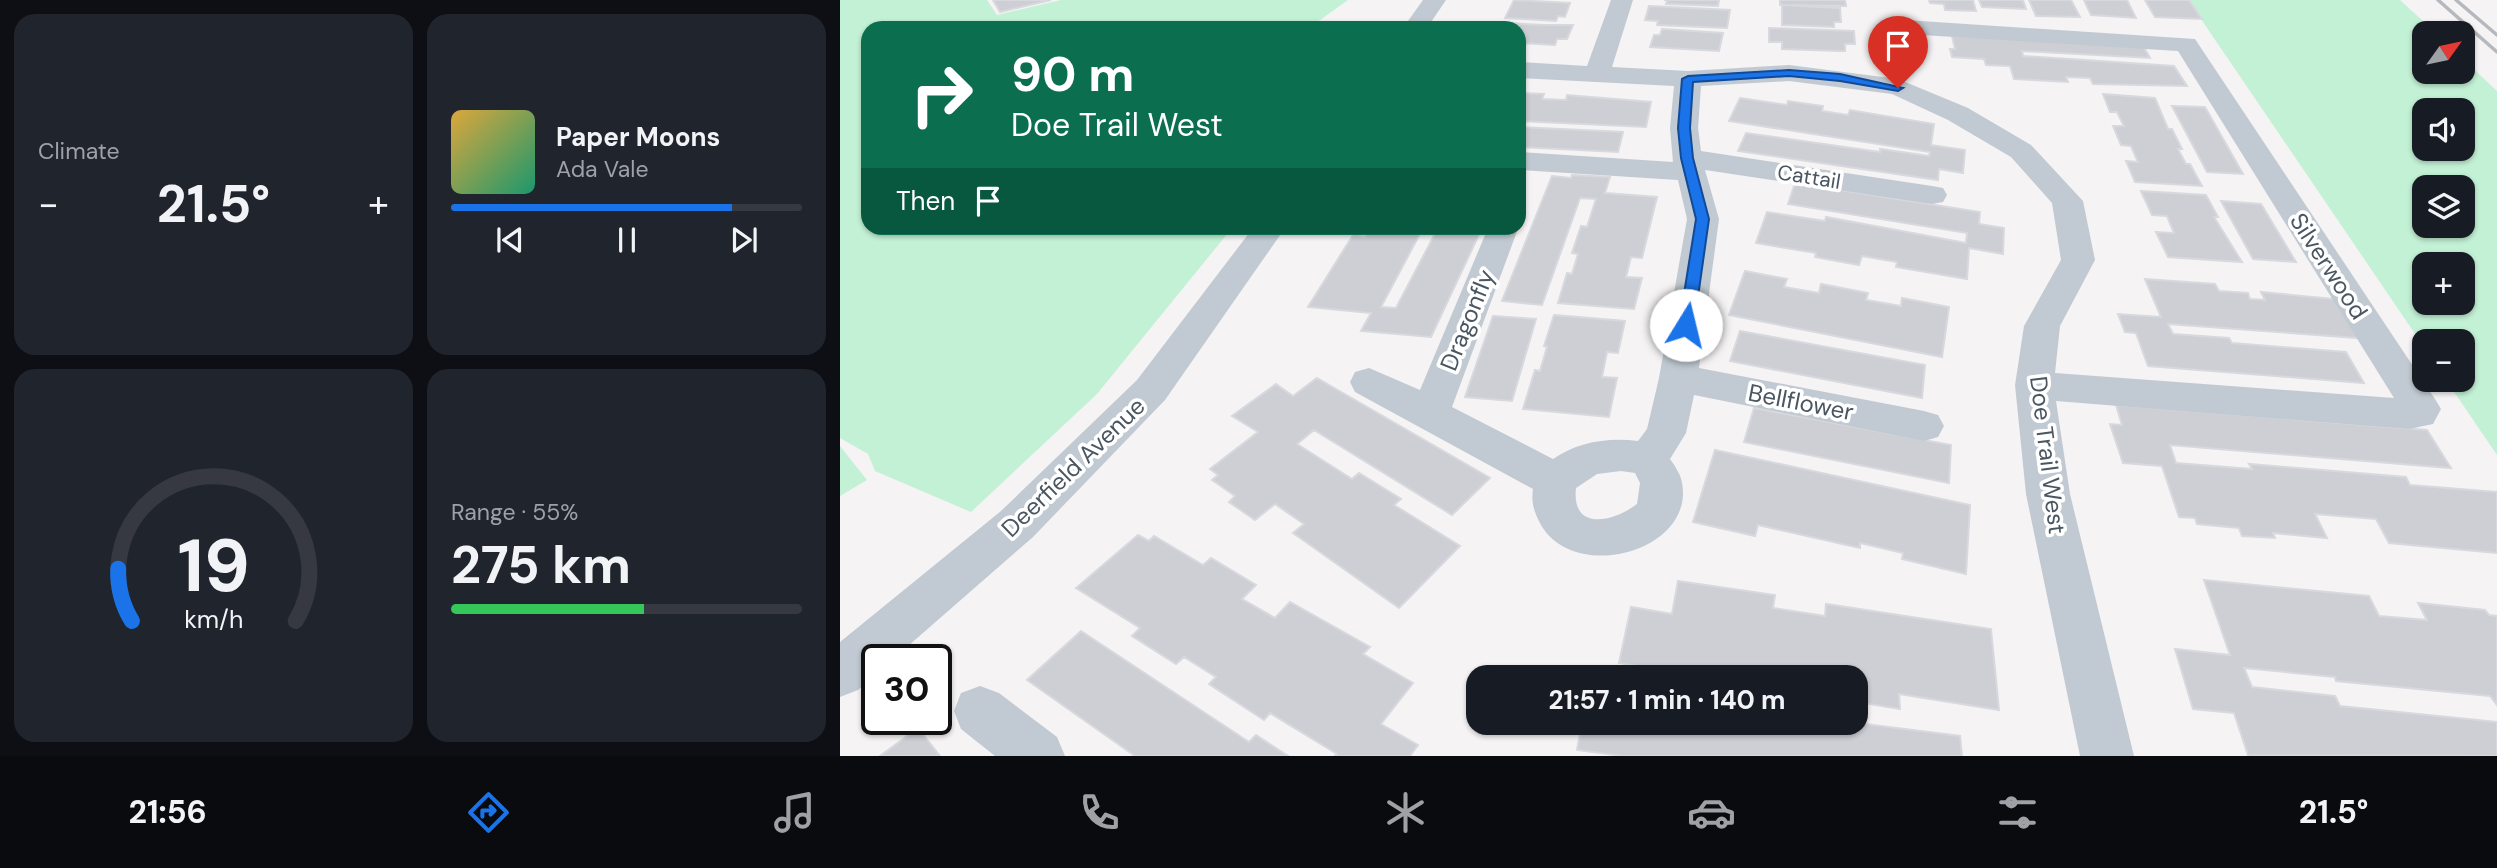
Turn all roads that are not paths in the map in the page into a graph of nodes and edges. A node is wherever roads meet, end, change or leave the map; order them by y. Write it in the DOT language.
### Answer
graph roads {
  1 [pos="1435,0"];
  2 [pos="1622,0"];
  3 [pos="1420,21"];
  4 [pos="1893,45"];
  5 [pos="1526,70"];
  6 [pos="1597,73"];
  7 [pos="1688,79"];
  8 [pos="1526,162"];
  9 [pos="1688,165"];
  10 [pos="1932,195"];
  11 [pos="1264,235"];
  12 [pos="1501,235"];
  13 [pos="1678,378"];
  14 [pos="1369,382"];
  15 [pos="2034,385"];
  16 [pos="1430,413"];
  17 [pos="1924,426"];
  18 [pos="1648,459"];
  19 [pos="1556,481"];
  20 [pos="840,673"];
  21 [pos="980,710"];
  22 [pos="1038,756"];
  23 [pos="2107,756"];
  1 -- 3 [label="street"];
  2 -- 6 [label="street"];
  4 -- 7 [label="street, Doe Trail West"];
  4 -- 15 [label="street, Doe Trail West"];
  4 -- 15 [label="street, Silverwood"];
  5 -- 6 [label="street, Doe Trail West"];
  6 -- 7 [label="street, Doe Trail West"];
  7 -- 9 [label="street"];
  8 -- 9 [label="street"];
  9 -- 10 [label="street, Cattail"];
  9 -- 13 [label="street"];
  11 -- 20 [label="street, Deerfield Avenue"];
  12 -- 16 [label="street, Dragonfly"];
  13 -- 17 [label="street, Bellflower"];
  13 -- 18 [label="street"];
  14 -- 16 [label="street"];
  15 -- 23 [label="street, Doe Trail West"];
  16 -- 19 [label="street"];
  18 -- 19 [label="street"];
  18 -- 19 [label="street"];
  21 -- 22 [label="street"];
}
